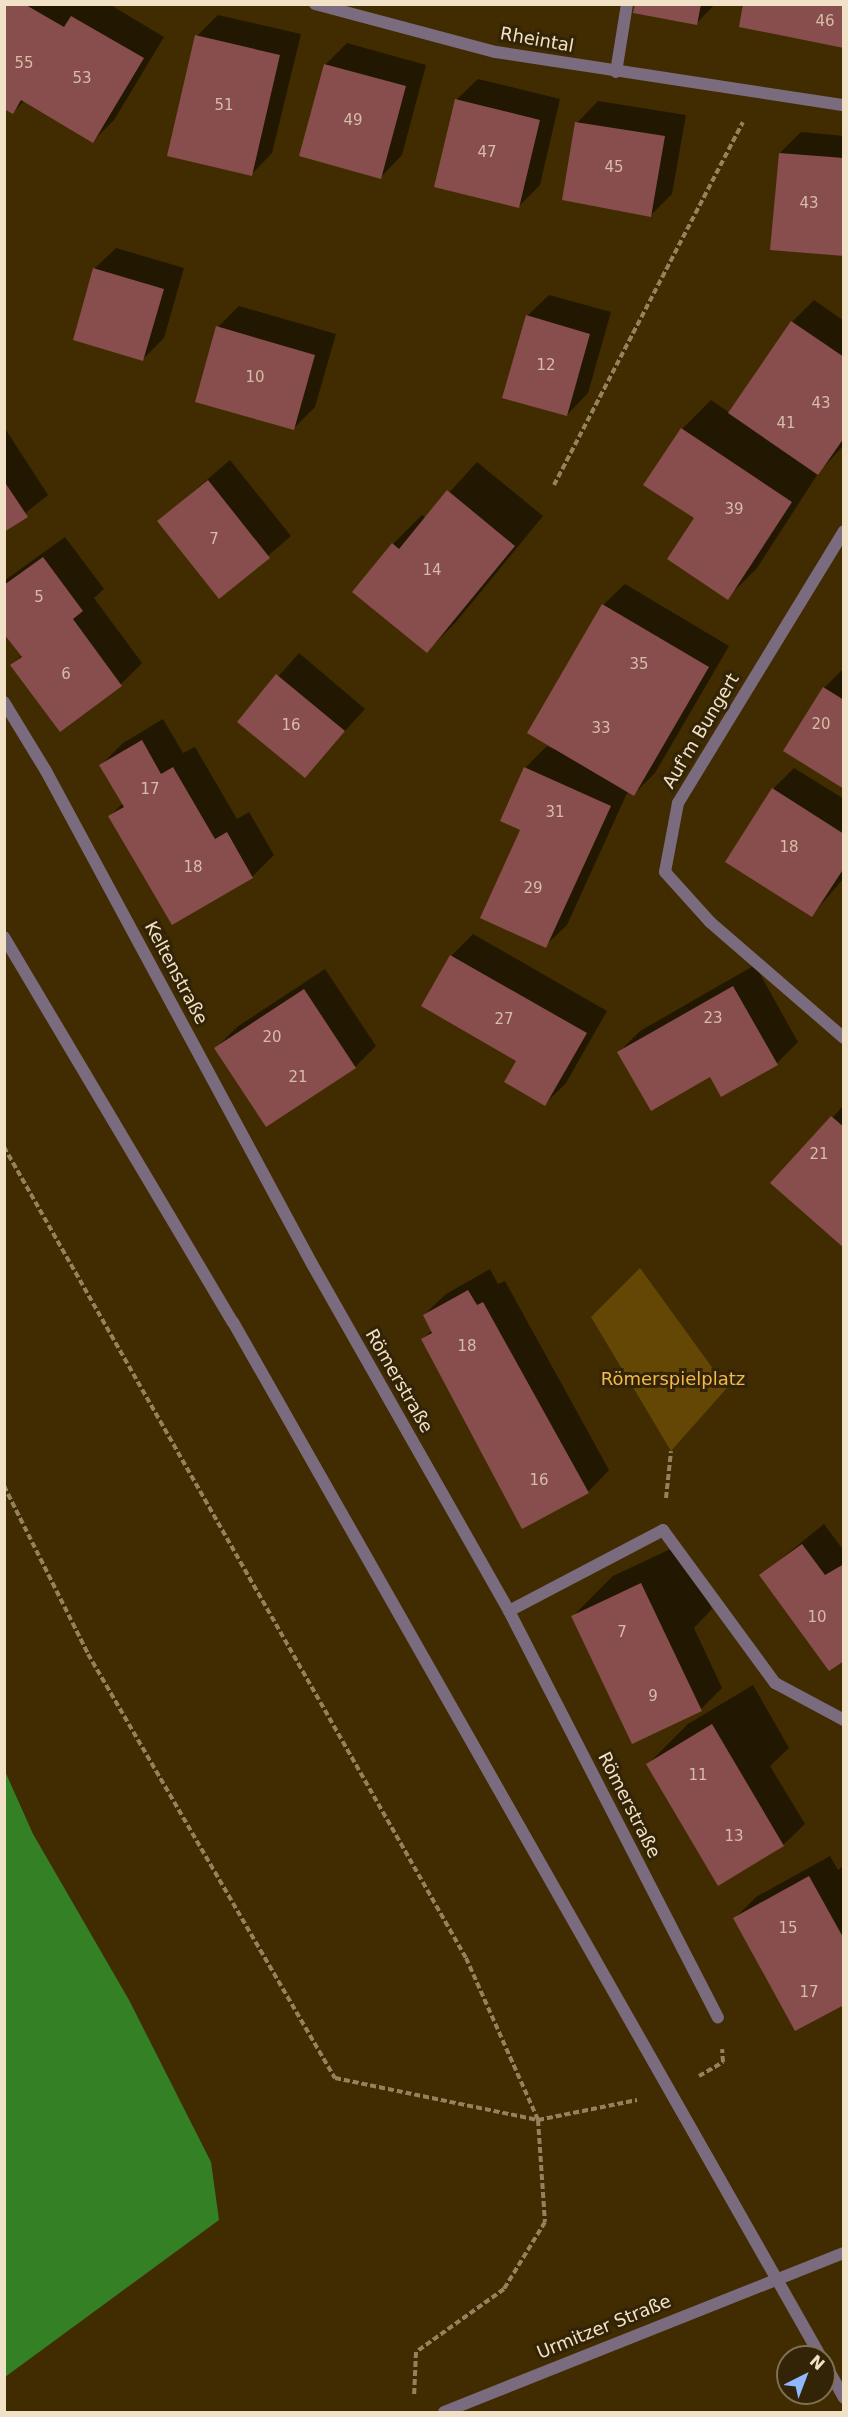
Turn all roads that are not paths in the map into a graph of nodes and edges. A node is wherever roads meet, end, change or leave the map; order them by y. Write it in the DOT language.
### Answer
graph roads {
  1 [pos="315,4"];
  2 [pos="627,4"];
  3 [pos="616,72"];
  4 [pos="843,105"];
  5 [pos="843,531"];
  6 [pos="4,702"];
  7 [pos="4,937"];
  8 [pos="843,1038"];
  9 [pos="312,1264"];
  10 [pos="509,1611"];
  11 [pos="843,1720"];
  12 [pos="718,2017"];
  13 [pos="843,2253"];
  14 [pos="778,2277"];
  15 [pos="815,2345"];
  16 [pos="444,2412"];
  1 -- 3 [label="street, Rheintal"];
  2 -- 3 [label="street"];
  3 -- 4 [label="street, Rheintal"];
  5 -- 8 [label="street, Auf'm Bungert"];
  6 -- 9 [label="street, Keltenstraße"];
  7 -- 14 [label="street"];
  9 -- 10 [label="street, Römerstraße"];
  10 -- 11 [label="street"];
  10 -- 12 [label="street, Römerstraße"];
  13 -- 14 [label="street, Urmitzer Straße"];
  14 -- 15 [label="street"];
  14 -- 16 [label="street, Urmitzer Straße"];
}
